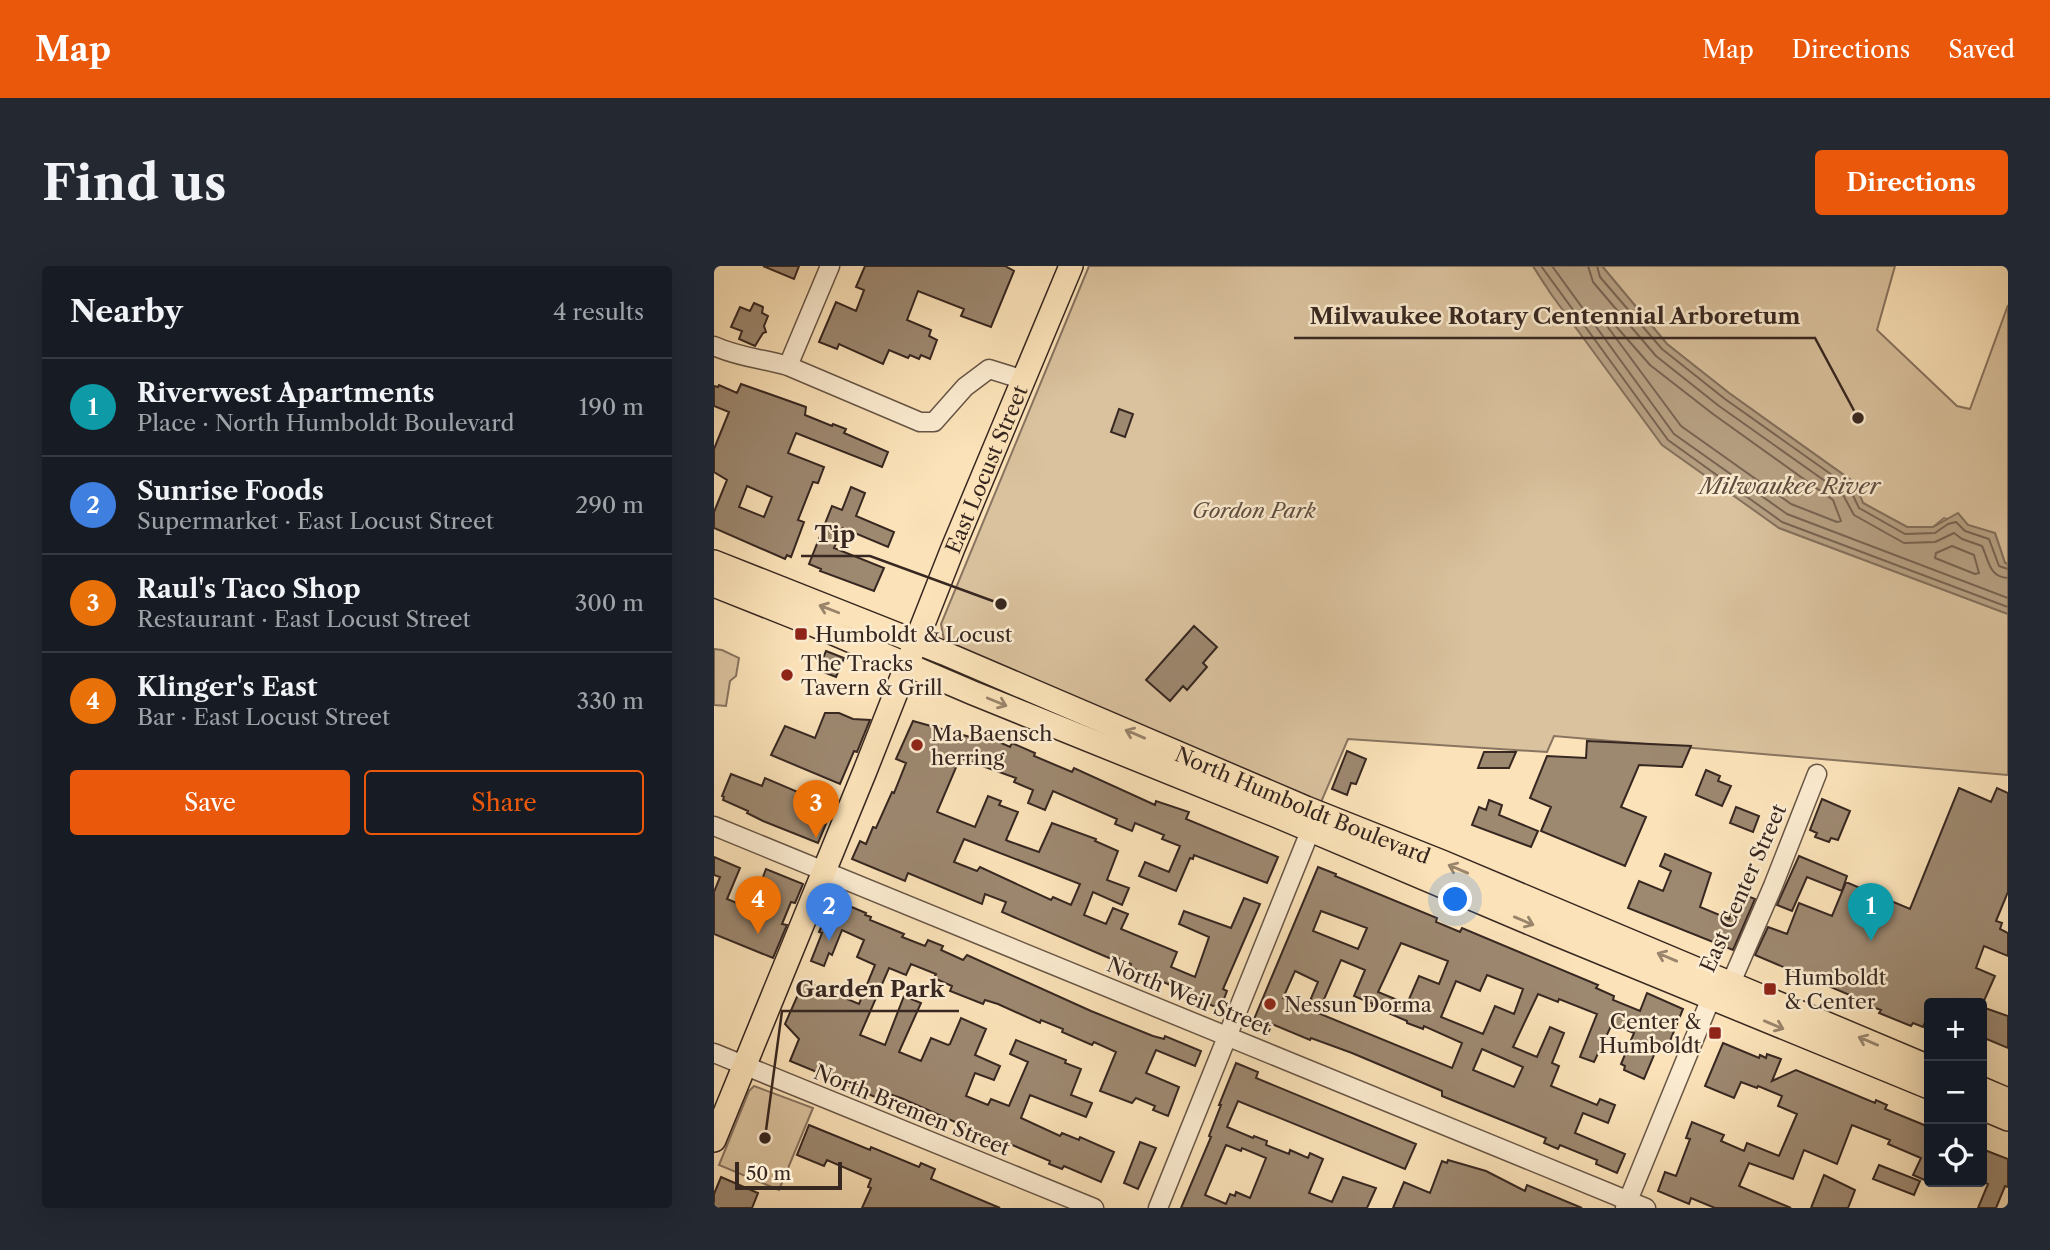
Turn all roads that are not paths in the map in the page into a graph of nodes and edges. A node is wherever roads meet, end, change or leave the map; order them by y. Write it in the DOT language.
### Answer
graph roads {
  1 [pos="830,266"];
  2 [pos="1071,266"];
  3 [pos="714,346"];
  4 [pos="788,366"];
  5 [pos="1024,380"];
  6 [pos="714,562"];
  7 [pos="714,585"];
  8 [pos="916,642"];
  9 [pos="907,664"];
  10 [pos="1817,774"];
  11 [pos="1314,821"];
  12 [pos="714,826"];
  13 [pos="824,871"];
  14 [pos="1730,985"];
  15 [pos="1711,998"];
  16 [pos="1228,1037"];
  17 [pos="714,1053"];
  18 [pos="1924,1065"];
  19 [pos="745,1066"];
  20 [pos="1924,1085"];
  21 [pos="1987,1091"];
  22 [pos="2008,1100"];
  23 [pos="1987,1110"];
  24 [pos="2008,1119"];
  25 [pos="714,1140"];
  26 [pos="1626,1204"];
  27 [pos="1094,1208"];
  28 [pos="1158,1208"];
  29 [pos="1646,1208"];
  1 -- 4 [label="street"];
  2 -- 5 [label="main road, East Locust Street"];
  3 -- 4 [label="street"];
  4 -- 5 [label="street"];
  5 -- 8 [label="main road, East Locust Street"];
  8 -- 6 [label="main road, North Humboldt Boulevard, one-way"];
  7 -- 9 [label="main road"];
  8 -- 9 [label="main road, East Locust Street"];
  11 -- 8 [label="main road, North Humboldt Boulevard, one-way"];
  9 -- 11 [label="main road, one-way"];
  9 -- 13 [label="main road, East Locust Street"];
  10 -- 14 [label="street, East Center Street"];
  14 -- 11 [label="main road, North Humboldt Boulevard, one-way"];
  11 -- 15 [label="main road, one-way"];
  11 -- 16 [label="street"];
  12 -- 13 [label="street, North Weil Street"];
  13 -- 16 [label="street, North Weil Street"];
  13 -- 19 [label="main road, East Locust Street"];
  14 -- 15 [label="street, East Center Street"];
  18 -- 14 [label="main road, North Humboldt Boulevard, one-way"];
  15 -- 20 [label="main road, one-way"];
  15 -- 26 [label="street, East Center Street"];
  16 -- 26 [label="street, North Weil Street"];
  16 -- 28 [label="street"];
  17 -- 19 [label="street, North Bremen Street"];
  19 -- 25 [label="main road, East Locust Street"];
  19 -- 27 [label="street, North Bremen Street"];
  21 -- 22 [label="main road"];
  23 -- 24 [label="main road"];
  26 -- 29 [label="street, North Weil Street"];
}
